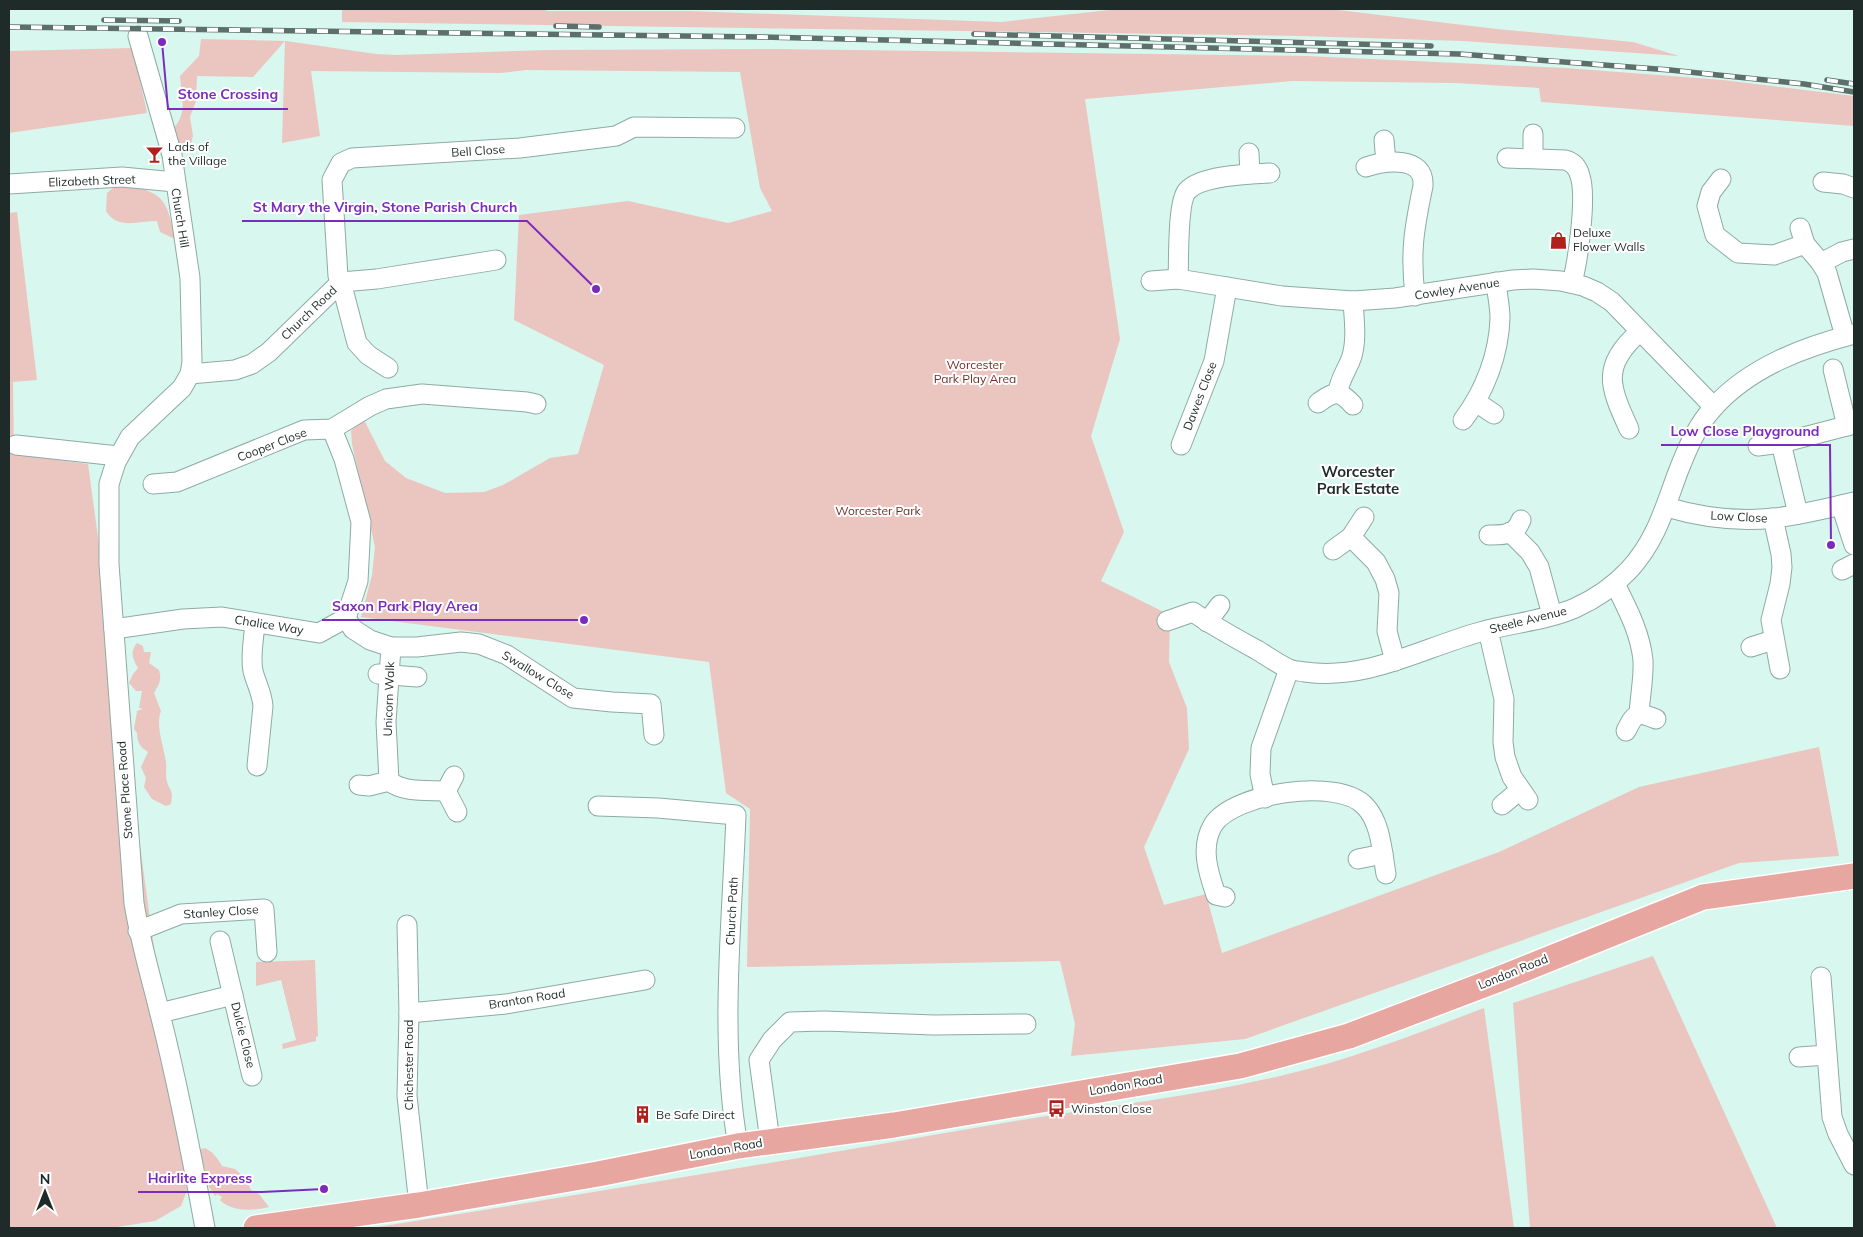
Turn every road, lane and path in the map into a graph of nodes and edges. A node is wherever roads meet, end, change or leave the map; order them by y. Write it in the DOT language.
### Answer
graph roads {
  1 [pos="138,36"];
  2 [pos="735,128"];
  3 [pos="1534,134"];
  4 [pos="1384,140"];
  5 [pos="1249,153"];
  6 [pos="1507,158"];
  7 [pos="1533,158"];
  8 [pos="1386,162"];
  9 [pos="1366,167"];
  10 [pos="1270,173"];
  11 [pos="1250,174"];
  12 [pos="1721,179"];
  13 [pos="175,182"];
  14 [pos="1823,182"];
  15 [pos="9,184"];
  16 [pos="1854,188"];
  17 [pos="1854,249"];
  18 [pos="496,260"];
  19 [pos="1821,263"];
  20 [pos="1178,279"];
  21 [pos="1151,281"];
  22 [pos="342,282"];
  23 [pos="1496,282"];
  24 [pos="1572,283"];
  25 [pos="1227,287"];
  26 [pos="1415,296"];
  27 [pos="1354,301"];
  28 [pos="1640,332"];
  29 [pos="1850,335"];
  30 [pos="388,368"];
  31 [pos="1834,369"];
  32 [pos="190,374"];
  33 [pos="1338,393"];
  34 [pos="1476,402"];
  35 [pos="1318,403"];
  36 [pos="536,404"];
  37 [pos="1353,405"];
  38 [pos="1714,407"];
  39 [pos="1494,414"];
  40 [pos="1464,420"];
  41 [pos="1851,425"];
  42 [pos="332,429"];
  43 [pos="1629,429"];
  44 [pos="1781,443"];
  45 [pos="16,445"];
  46 [pos="1180,445"];
  47 [pos="1758,446"];
  48 [pos="118,456"];
  49 [pos="153,484"];
  50 [pos="1848,503"];
  51 [pos="1666,507"];
  52 [pos="1798,514"];
  53 [pos="1364,517"];
  54 [pos="1773,518"];
  55 [pos="1489,535"];
  56 [pos="1351,537"];
  57 [pos="1854,545"];
  58 [pos="1333,550"];
  59 [pos="1615,584"];
  60 [pos="1220,605"];
  61 [pos="1552,615"];
  62 [pos="346,618"];
  63 [pos="1166,621"];
  64 [pos="255,622"];
  65 [pos="1207,622"];
  66 [pos="114,629"];
  67 [pos="1488,630"];
  68 [pos="1774,640"];
  69 [pos="391,647"];
  70 [pos="1751,647"];
  71 [pos="1395,661"];
  72 [pos="1289,669"];
  73 [pos="1780,669"];
  74 [pos="383,674"];
  75 [pos="417,677"];
  76 [pos="1626,731"];
  77 [pos="654,735"];
  78 [pos="257,766"];
  79 [pos="389,781"];
  80 [pos="365,787"];
  81 [pos="1265,798"];
  82 [pos="1502,805"];
  83 [pos="598,806"];
  84 [pos="458,812"];
  85 [pos="1383,854"];
  86 [pos="1358,859"];
  87 [pos="1386,874"];
  88 [pos="1854,876"];
  89 [pos="1225,897"];
  90 [pos="407,925"];
  91 [pos="138,931"];
  92 [pos="220,941"];
  93 [pos="267,952"];
  94 [pos="1821,977"];
  95 [pos="645,980"];
  96 [pos="233,995"];
  97 [pos="409,1013"];
  98 [pos="160,1014"];
  99 [pos="1026,1024"];
  100 [pos="1826,1055"];
  101 [pos="1799,1057"];
  102 [pos="252,1076"];
  103 [pos="770,1141"];
  104 [pos="738,1146"];
  105 [pos="1854,1165"];
  106 [pos="419,1205"];
  107 [pos="205,1228"];
  108 [pos="256,1228"];
  1 -- 13 [label="street, Church Hill"];
  2 -- 22 [label="street, Bell Close"];
  3 -- 7 [label="street"];
  4 -- 8 [label="street"];
  5 -- 11 [label="street"];
  6 -- 7 [label="street"];
  7 -- 24 [label="street"];
  8 -- 9 [label="street"];
  8 -- 26 [label="street"];
  10 -- 11 [label="street"];
  11 -- 20 [label="street"];
  12 -- 19 [label="street"];
  13 -- 15 [label="street, Elizabeth Street"];
  13 -- 32 [label="street, Church Hill"];
  14 -- 16 [label="street"];
  17 -- 19 [label="street"];
  18 -- 22 [label="street, Church Road"];
  19 -- 29 [label="street"];
  20 -- 21 [label="street, Cowley Avenue"];
  20 -- 25 [label="street, Cowley Avenue"];
  22 -- 30 [label="street"];
  22 -- 32 [label="street, Church Road"];
  23 -- 24 [label="street, Cowley Avenue"];
  23 -- 26 [label="street, Cowley Avenue"];
  23 -- 34 [label="street"];
  24 -- 28 [label="street, Cowley Avenue"];
  25 -- 27 [label="street, Cowley Avenue"];
  25 -- 46 [label="street, Dawes Close"];
  26 -- 27 [label="street, Cowley Avenue"];
  27 -- 33 [label="street"];
  28 -- 38 [label="street, Cowley Avenue"];
  28 -- 43 [label="street"];
  29 -- 38 [label="street, Steele Avenue"];
  31 -- 41 [label="street"];
  32 -- 48 [label="street, Stone Place Road"];
  33 -- 35 [label="street"];
  33 -- 37 [label="street"];
  34 -- 39 [label="street"];
  34 -- 40 [label="street"];
  36 -- 42 [label="street, Cooper Close"];
  38 -- 51 [label="street, Steele Avenue"];
  41 -- 44 [label="street"];
  42 -- 49 [label="street, Cooper Close"];
  42 -- 62 [label="street"];
  44 -- 47 [label="street"];
  44 -- 52 [label="street"];
  45 -- 48 [label="street"];
  48 -- 66 [label="street, Stone Place Road"];
  50 -- 52 [label="street, Low Close"];
  50 -- 57 [label="street, Low Close"];
  51 -- 54 [label="street, Low Close"];
  51 -- 59 [label="street, Steele Avenue"];
  52 -- 54 [label="street, Low Close"];
  53 -- 56 [label="street"];
  54 -- 68 [label="street"];
  55 -- 61 [label="street"];
  56 -- 58 [label="street"];
  56 -- 71 [label="street"];
  59 -- 61 [label="street, Steele Avenue"];
  59 -- 76 [label="street"];
  60 -- 65 [label="street"];
  61 -- 67 [label="street, Steele Avenue"];
  62 -- 64 [label="street, Chalice Way"];
  62 -- 69 [label="street, Swallow Close"];
  63 -- 65 [label="street, Steele Avenue"];
  64 -- 66 [label="street, Chalice Way"];
  64 -- 78 [label="street"];
  65 -- 72 [label="street, Steele Avenue"];
  66 -- 91 [label="street, Stone Place Road"];
  67 -- 71 [label="street, Steele Avenue"];
  67 -- 82 [label="street"];
  68 -- 70 [label="street"];
  68 -- 73 [label="street"];
  69 -- 74 [label="street, Unicorn Walk"];
  69 -- 77 [label="street, Swallow Close"];
  71 -- 72 [label="street, Steele Avenue"];
  72 -- 81 [label="street"];
  74 -- 75 [label="street"];
  74 -- 79 [label="street, Unicorn Walk"];
  79 -- 80 [label="street"];
  79 -- 84 [label="street"];
  81 -- 85 [label="street"];
  81 -- 89 [label="street"];
  83 -- 104 [label="street, Church Path"];
  85 -- 86 [label="street"];
  85 -- 87 [label="street"];
  88 -- 103 [label="main road, London Road"];
  90 -- 97 [label="street, Chichester Road"];
  91 -- 93 [label="street, Stanley Close"];
  91 -- 98 [label="street, Stone Place Road"];
  92 -- 96 [label="street, Dulcie Close"];
  94 -- 100 [label="street"];
  95 -- 97 [label="street, Branton Road"];
  96 -- 98 [label="street, Dulcie Close"];
  96 -- 102 [label="street, Dulcie Close"];
  97 -- 106 [label="street, Chichester Road"];
  98 -- 107 [label="street, Stone Place Road"];
  99 -- 103 [label="street"];
  100 -- 101 [label="street"];
  100 -- 105 [label="street"];
  103 -- 104 [label="main road, London Road"];
  104 -- 106 [label="main road, London Road"];
  106 -- 108 [label="main road, London Road"];
}
